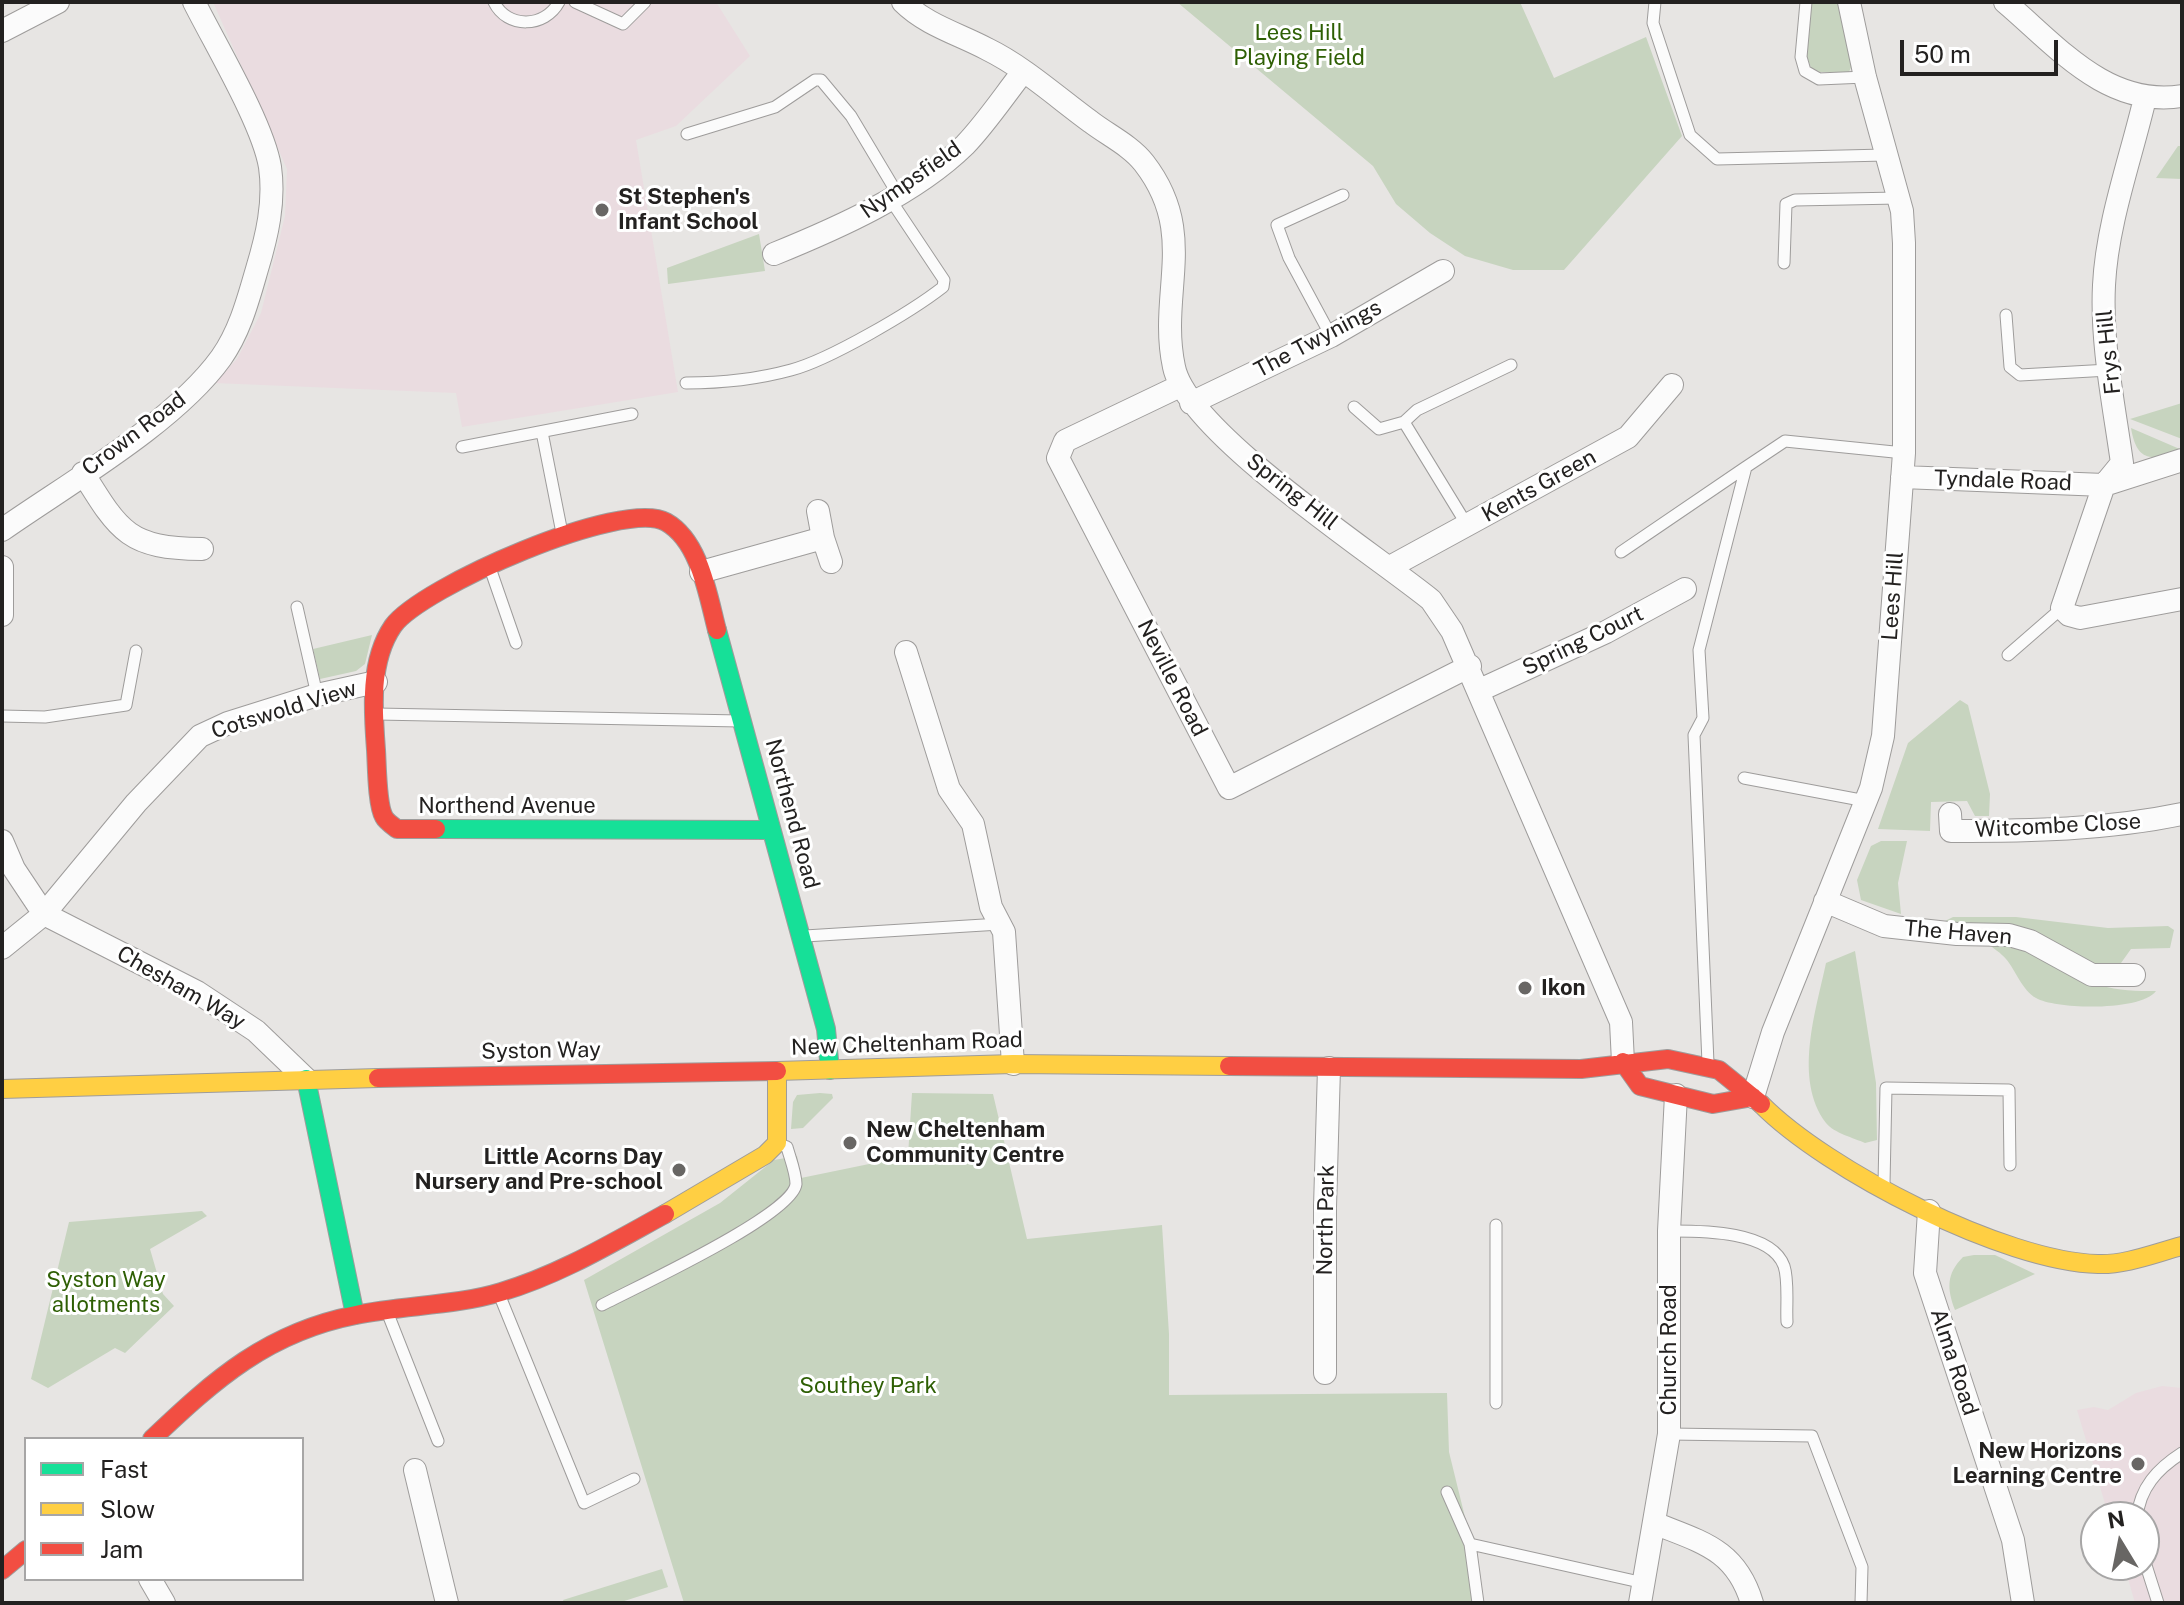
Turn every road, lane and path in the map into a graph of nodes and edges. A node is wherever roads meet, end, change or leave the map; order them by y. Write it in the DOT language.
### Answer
graph roads {
  1 [pos="58,2"];
  2 [pos="194,2"];
  3 [pos="494,2"];
  4 [pos="559,2"];
  5 [pos="575,2"];
  6 [pos="645,2"];
  7 [pos="903,2"];
  8 [pos="1655,2"];
  9 [pos="1806,2"];
  10 [pos="1849,2"];
  11 [pos="2005,2"];
  12 [pos="2,31"];
  13 [pos="1022,73"];
  14 [pos="1865,77"];
  15 [pos="2182,96"];
  16 [pos="2145,98"];
  17 [pos="687,134"];
  18 [pos="1885,155"];
  19 [pos="1343,195"];
  20 [pos="894,196"];
  21 [pos="1898,198"];
  22 [pos="774,254"];
  23 [pos="1784,263"];
  24 [pos="1443,271"];
  25 [pos="2006,315"];
  26 [pos="1331,336"];
  27 [pos="1511,365"];
  28 [pos="2110,370"];
  29 [pos="686,383"];
  30 [pos="1672,385"];
  31 [pos="1186,395"];
  32 [pos="1354,407"];
  33 [pos="632,414"];
  34 [pos="1404,422"];
  35 [pos="542,432"];
  36 [pos="462,447"];
  37 [pos="1904,453"];
  38 [pos="2182,460"];
  39 [pos="1746,467"];
  40 [pos="83,473"];
  41 [pos="1902,477"];
  42 [pos="2104,485"];
  43 [pos="818,511"];
  44 [pos="1467,525"];
  45 [pos="2,530"];
  46 [pos="563,537"];
  47 [pos="823,538"];
  48 [pos="202,549"];
  49 [pos="1621,552"];
  50 [pos="831,562"];
  51 [pos="489,565"];
  52 [pos="2,567"];
  53 [pos="1390,567"];
  54 [pos="701,572"];
  55 [pos="1685,589"];
  56 [pos="2182,599"];
  57 [pos="2063,602"];
  58 [pos="297,607"];
  59 [pos="2,615"];
  60 [pos="516,643"];
  61 [pos="136,651"];
  62 [pos="906,652"];
  63 [pos="2008,655"];
  64 [pos="1470,666"];
  65 [pos="376,682"];
  66 [pos="1480,690"];
  67 [pos="317,695"];
  68 [pos="376,714"];
  69 [pos="2,716"];
  70 [pos="742,721"];
  71 [pos="1744,778"];
  72 [pos="1866,801"];
  73 [pos="1950,814"];
  74 [pos="2182,814"];
  75 [pos="771,830"];
  76 [pos="2,842"];
  77 [pos="1825,901"];
  78 [pos="44,914"];
  79 [pos="1000,924"];
  80 [pos="801,936"];
  81 [pos="2,948"];
  82 [pos="2134,975"];
  83 [pos="1623,1062"];
  84 [pos="1013,1064"];
  85 [pos="1329,1068"];
  86 [pos="1709,1068"];
  87 [pos="830,1070"];
  88 [pos="777,1071"];
  89 [pos="306,1079"];
  90 [pos="2,1089"];
  91 [pos="1676,1095"];
  92 [pos="1753,1097"];
  93 [pos="777,1143"];
  94 [pos="2010,1165"];
  95 [pos="1884,1188"];
  96 [pos="1929,1211"];
  97 [pos="1496,1225"];
  98 [pos="1669,1231"];
  99 [pos="2182,1246"];
  100 [pos="499,1293"];
  101 [pos="602,1305"];
  102 [pos="386,1310"];
  103 [pos="355,1315"];
  104 [pos="1787,1322"];
  105 [pos="1325,1373"];
  106 [pos="1496,1403"];
  107 [pos="1669,1434"];
  108 [pos="154,1437"];
  109 [pos="438,1441"];
  110 [pos="2182,1453"];
  111 [pos="415,1470"];
  112 [pos="634,1479"];
  113 [pos="1447,1492"];
  114 [pos="2138,1501"];
  115 [pos="1654,1523"];
  116 [pos="1470,1544"];
  117 [pos="24,1552"];
  118 [pos="2,1570"];
  119 [pos="151,1581"];
  120 [pos="2151,1581"];
  121 [pos="1642,1593"];
  122 [pos="164,1603"];
  123 [pos="447,1603"];
  124 [pos="1478,1603"];
  125 [pos="1752,1603"];
  126 [pos="1861,1603"];
  127 [pos="2023,1603"];
  128 [pos="2158,1603"];
  1 -- 12 [label="street"];
  2 -- 40 [label="street, Crown Road"];
  3 -- 4 [label="lane"];
  5 -- 6 [label="lane"];
  7 -- 13 [label="street"];
  8 -- 18 [label="lane"];
  9 -- 14 [label="lane"];
  10 -- 14 [label="street, Lees Hill"];
  11 -- 16 [label="street"];
  13 -- 20 [label="street, Nympsfield"];
  13 -- 31 [label="street"];
  14 -- 18 [label="street, Lees Hill"];
  15 -- 16 [label="street"];
  16 -- 28 [label="street, Frys Hill"];
  17 -- 20 [label="lane"];
  18 -- 21 [label="street, Lees Hill"];
  19 -- 26 [label="lane"];
  20 -- 22 [label="street, Nympsfield"];
  20 -- 29 [label="lane"];
  21 -- 23 [label="lane"];
  21 -- 37 [label="street, Lees Hill"];
  24 -- 26 [label="street, The Twynings"];
  25 -- 28 [label="lane"];
  26 -- 31 [label="street, The Twynings"];
  27 -- 34 [label="lane"];
  28 -- 42 [label="street, Frys Hill"];
  30 -- 44 [label="street, Kents Green"];
  31 -- 53 [label="street, Spring Hill"];
  31 -- 64 [label="street, Neville Road"];
  32 -- 34 [label="lane"];
  33 -- 35 [label="lane"];
  34 -- 44 [label="lane"];
  35 -- 36 [label="lane"];
  35 -- 46 [label="lane"];
  37 -- 39 [label="lane"];
  37 -- 41 [label="street, Lees Hill"];
  38 -- 42 [label="street"];
  39 -- 49 [label="lane"];
  39 -- 86 [label="lane"];
  40 -- 45 [label="street, Crown Road"];
  40 -- 48 [label="street"];
  41 -- 42 [label="street, Tyndale Road"];
  41 -- 72 [label="street, Lees Hill"];
  42 -- 57 [label="street, Frys Hill"];
  43 -- 47 [label="street"];
  44 -- 53 [label="street, Kents Green"];
  46 -- 51 [label="street, Cotswold View"];
  46 -- 54 [label="street, Cotswold View"];
  47 -- 50 [label="street"];
  47 -- 54 [label="street"];
  51 -- 60 [label="lane"];
  51 -- 65 [label="street, Cotswold View"];
  52 -- 59 [label="street"];
  53 -- 64 [label="street, Spring Hill"];
  54 -- 70 [label="street, Northend Road"];
  55 -- 66 [label="street, Spring Court"];
  56 -- 57 [label="street"];
  57 -- 63 [label="lane"];
  58 -- 67 [label="lane"];
  61 -- 69 [label="lane"];
  62 -- 79 [label="street"];
  64 -- 66 [label="street, Spring Hill"];
  65 -- 67 [label="street, Cotswold View"];
  65 -- 68 [label="street, Northend Avenue"];
  66 -- 83 [label="street, Spring Hill"];
  67 -- 78 [label="street, Cotswold View"];
  68 -- 70 [label="lane"];
  68 -- 75 [label="street, Northend Avenue"];
  70 -- 75 [label="street, Northend Road"];
  71 -- 72 [label="lane"];
  72 -- 77 [label="street, Lees Hill"];
  73 -- 74 [label="street, Witcombe Close"];
  75 -- 80 [label="street, Northend Road"];
  76 -- 78 [label="street"];
  77 -- 82 [label="street, The Haven"];
  77 -- 92 [label="street, Lees Hill"];
  78 -- 81 [label="street, Cotswold View"];
  78 -- 89 [label="street, Chesham Way"];
  79 -- 80 [label="lane"];
  79 -- 84 [label="street"];
  80 -- 87 [label="street, Northend Road"];
  83 -- 85 [label="street, New Cheltenham Road"];
  83 -- 86 [label="street, New Cheltenham Road"];
  83 -- 91 [label="street"];
  84 -- 85 [label="street, New Cheltenham Road"];
  84 -- 87 [label="street, New Cheltenham Road"];
  85 -- 105 [label="street, North Park"];
  86 -- 92 [label="street, New Cheltenham Road"];
  87 -- 88 [label="street, New Cheltenham Road"];
  88 -- 89 [label="street, Syston Way"];
  88 -- 93 [label="street, New Cheltenham Road"];
  89 -- 90 [label="street, Syston Way"];
  89 -- 103 [label="street"];
  91 -- 92 [label="street"];
  91 -- 98 [label="street, Church Road"];
  92 -- 95 [label="street, New Cheltenham Road"];
  93 -- 100 [label="street"];
  93 -- 101 [label="lane"];
  94 -- 95 [label="lane"];
  95 -- 96 [label="street, New Cheltenham Road"];
  96 -- 99 [label="street, New Cheltenham Road"];
  96 -- 127 [label="street, Alma Road"];
  97 -- 106 [label="lane"];
  98 -- 104 [label="lane"];
  98 -- 107 [label="street, Church Road"];
  100 -- 102 [label="street"];
  100 -- 112 [label="lane"];
  102 -- 103 [label="street"];
  102 -- 109 [label="lane"];
  103 -- 108 [label="street"];
  107 -- 115 [label="street, Church Road"];
  107 -- 126 [label="lane"];
  110 -- 114 [label="lane"];
  111 -- 123 [label="street"];
  113 -- 116 [label="lane"];
  115 -- 121 [label="street, Church Road"];
  115 -- 125 [label="street"];
  116 -- 121 [label="lane"];
  116 -- 124 [label="lane"];
  117 -- 118 [label="street"];
  119 -- 122 [label="street"];
  120 -- 128 [label="lane"];
}
